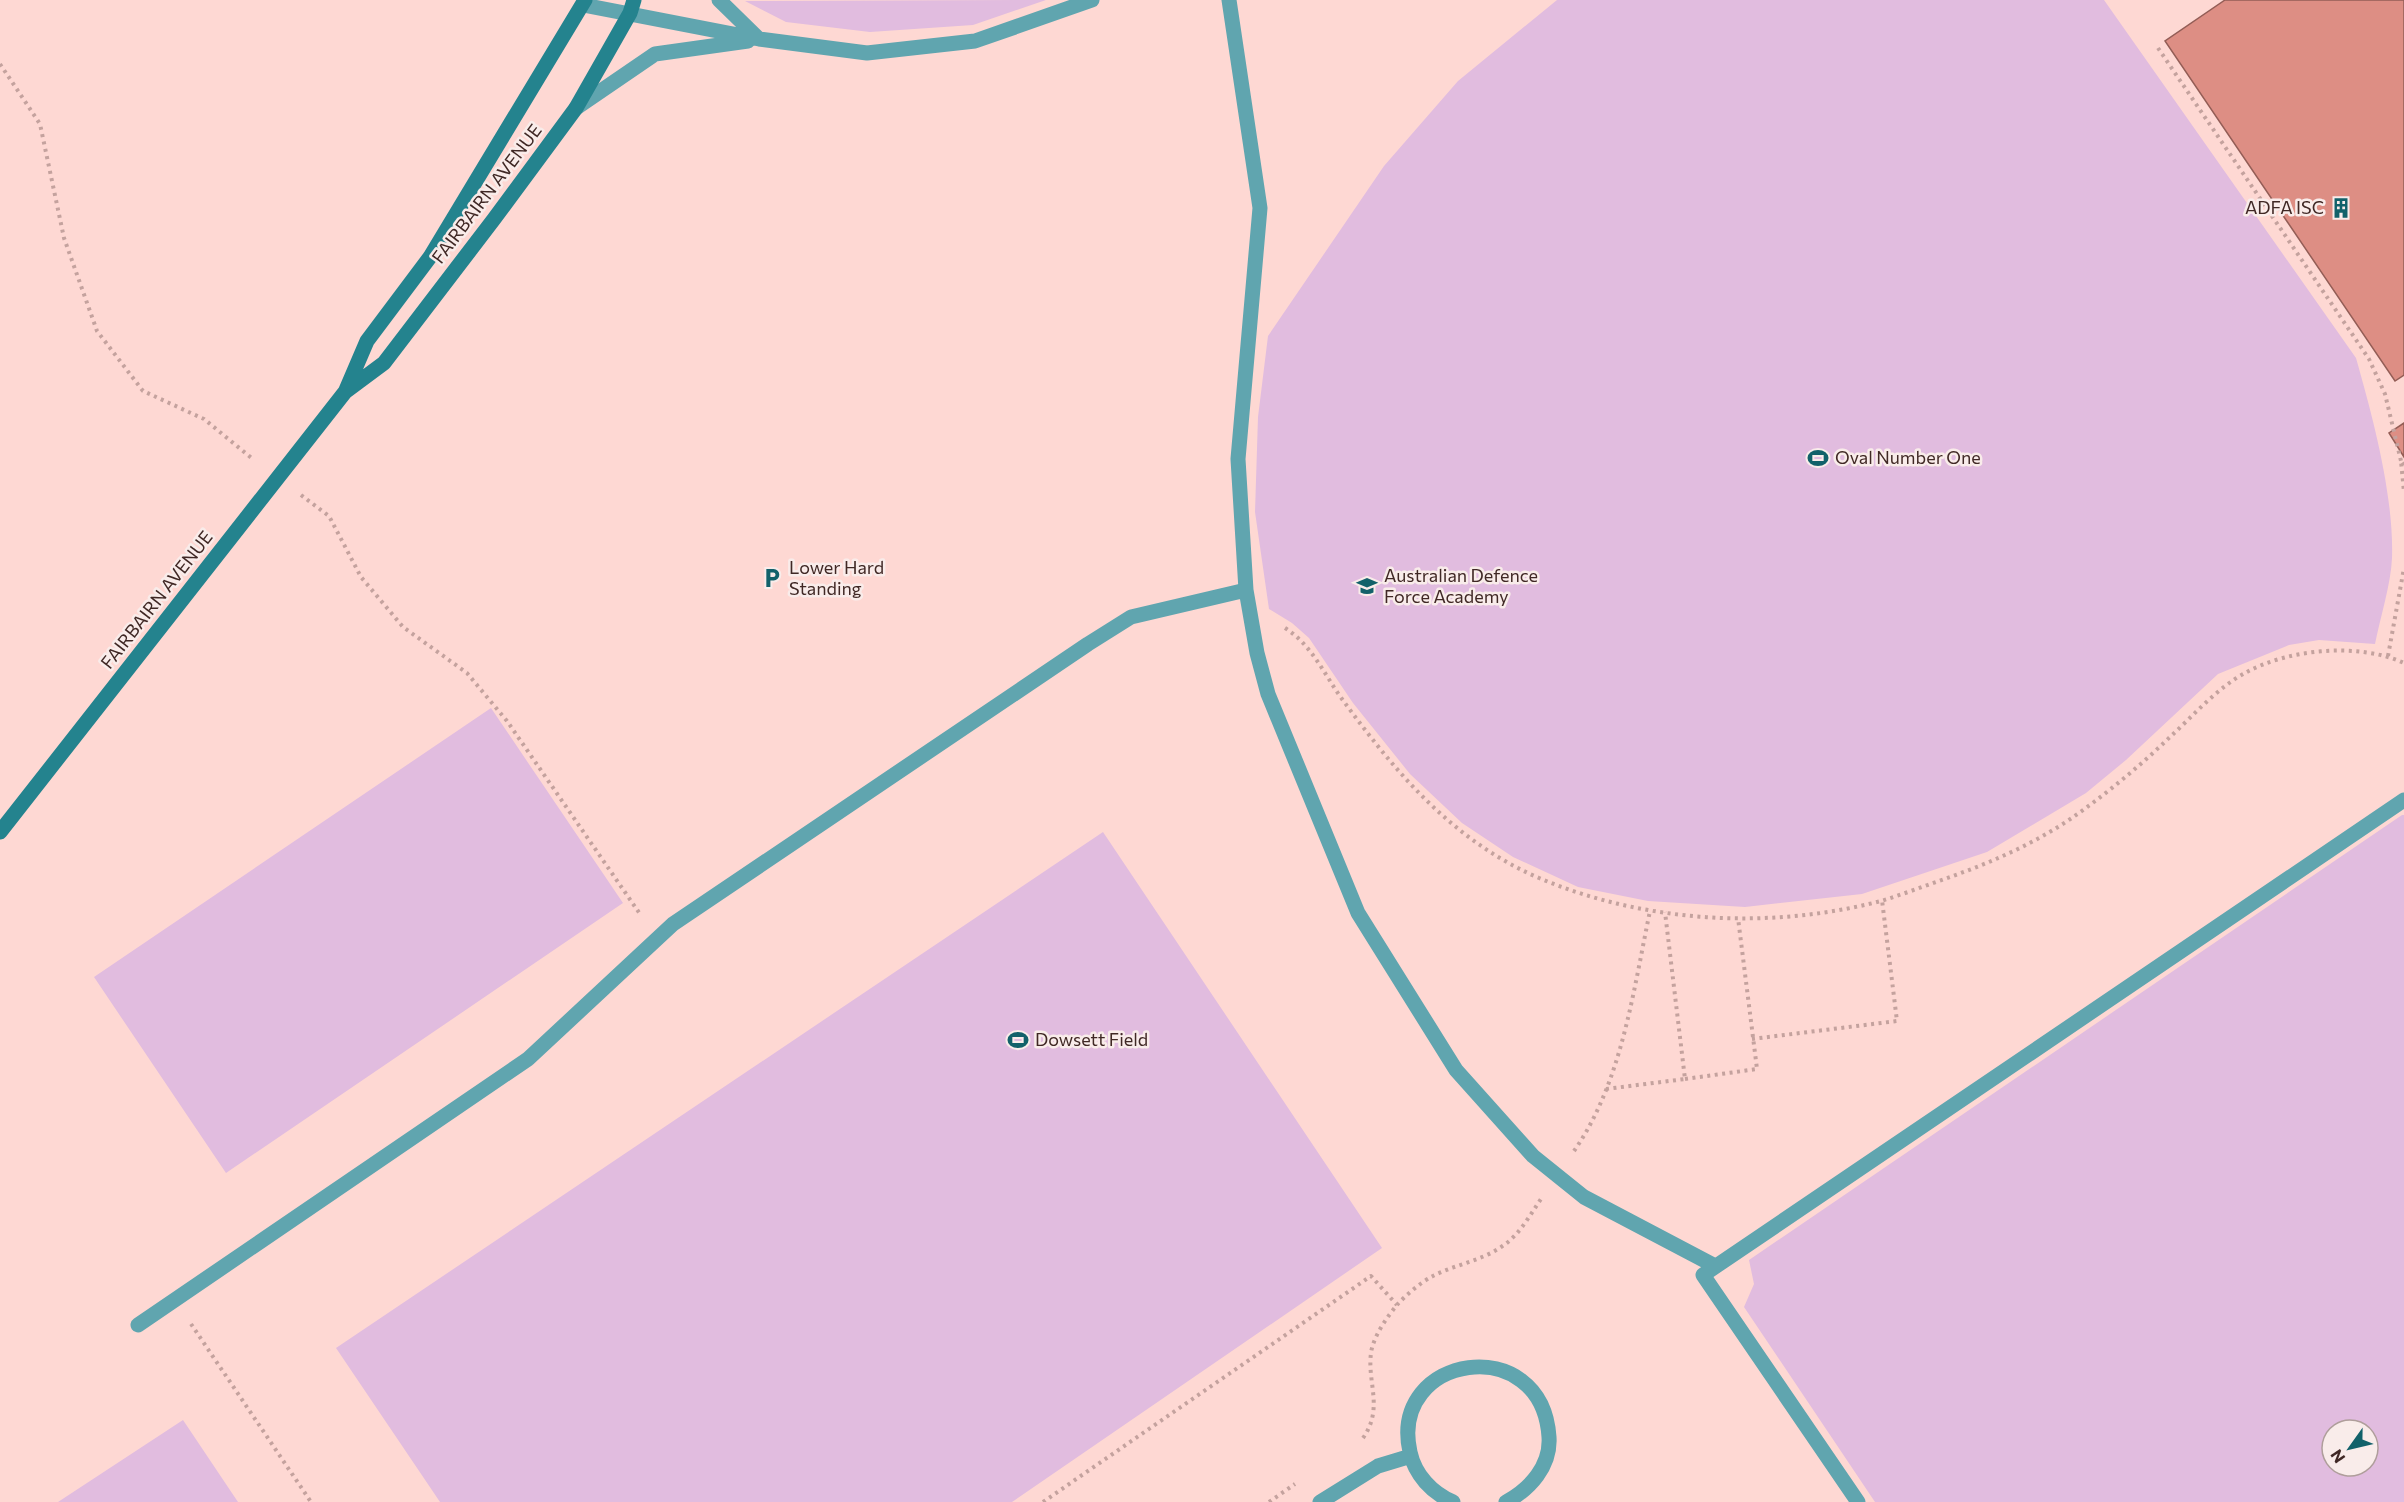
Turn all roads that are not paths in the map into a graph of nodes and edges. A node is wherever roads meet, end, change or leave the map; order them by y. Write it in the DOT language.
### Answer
graph roads {
  1 [pos="719,0"];
  2 [pos="1092,0"];
  3 [pos="1229,0"];
  4 [pos="584,2"];
  5 [pos="632,7"];
  6 [pos="759,39"];
  7 [pos="576,108"];
  8 [pos="345,392"];
  9 [pos="1246,590"];
  10 [pos="2404,800"];
  11 [pos="0,832"];
  12 [pos="1715,1266"];
  13 [pos="138,1325"];
  14 [pos="1411,1456"];
  15 [pos="1320,1502"];
  16 [pos="1453,1502"];
  17 [pos="1506,1502"];
  18 [pos="1858,1502"];
  1 -- 6 [label="street"];
  2 -- 6 [label="street"];
  3 -- 9 [label="street"];
  4 -- 5 [label="street"];
  4 -- 8 [label="main road, FAIRBAIRN AVENUE"];
  5 -- 6 [label="street"];
  5 -- 7 [label="main road, FAIRBAIRN AVENUE"];
  6 -- 7 [label="street"];
  7 -- 8 [label="main road, FAIRBAIRN AVENUE"];
  8 -- 11 [label="main road, FAIRBAIRN AVENUE"];
  9 -- 12 [label="street"];
  9 -- 13 [label="street"];
  10 -- 12 [label="street"];
  12 -- 18 [label="street"];
  14 -- 15 [label="street"];
  14 -- 16 [label="street"];
  14 -- 17 [label="street"];
}
